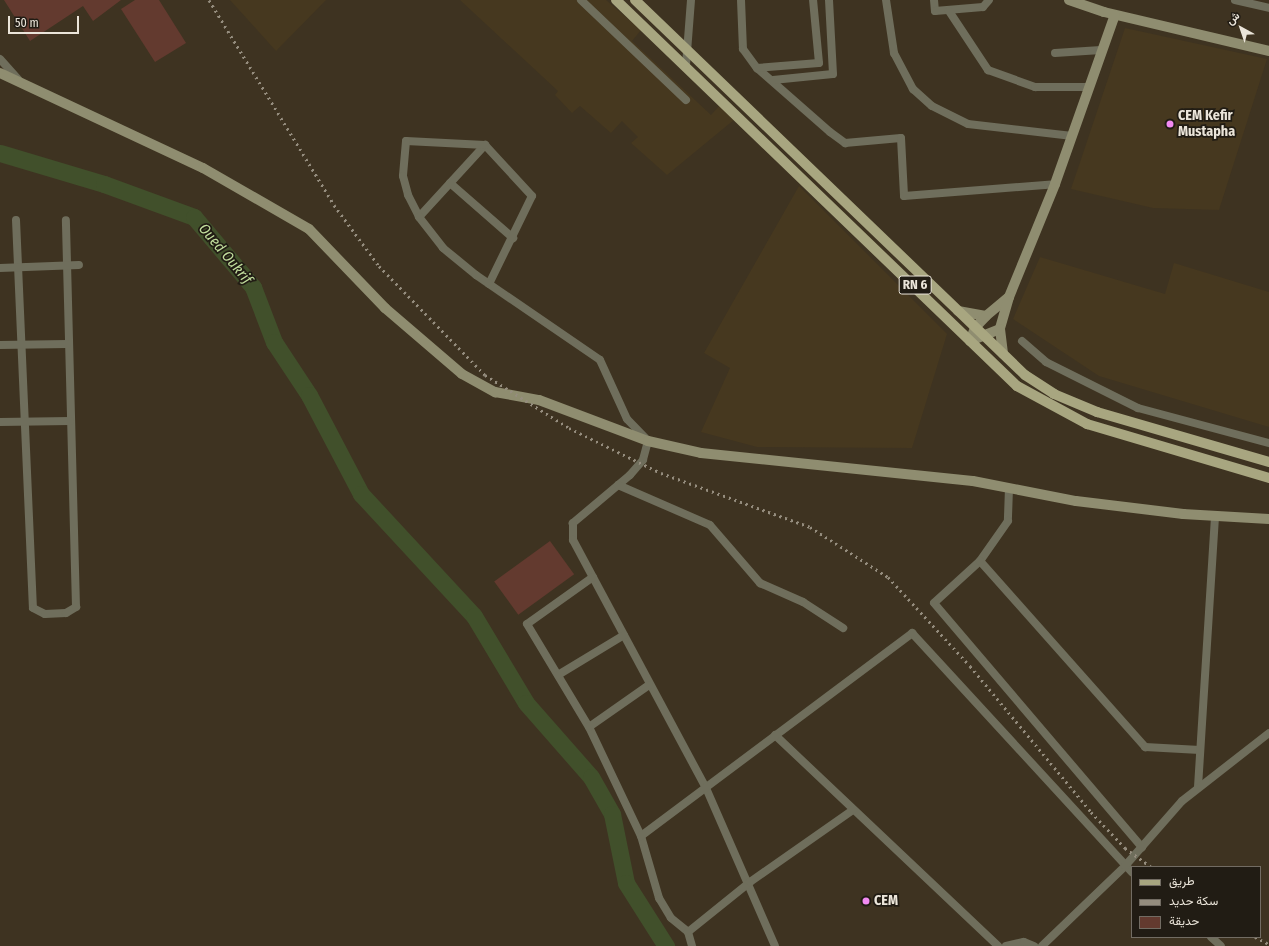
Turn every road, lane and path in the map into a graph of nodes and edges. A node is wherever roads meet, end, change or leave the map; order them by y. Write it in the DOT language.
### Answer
graph roads {
  1 [pos="581,0"];
  2 [pos="616,0"];
  3 [pos="635,0"];
  4 [pos="691,0"];
  5 [pos="740,0"];
  6 [pos="813,0"];
  7 [pos="829,0"];
  8 [pos="886,0"];
  9 [pos="934,0"];
  10 [pos="990,0"];
  11 [pos="1068,0"];
  12 [pos="1235,0"];
  13 [pos="1267,5"];
  14 [pos="949,11"];
  15 [pos="1115,15"];
  16 [pos="679,42"];
  17 [pos="1101,50"];
  18 [pos="671,51"];
  19 [pos="688,51"];
  20 [pos="1269,51"];
  21 [pos="1055,53"];
  22 [pos="0,60"];
  23 [pos="686,65"];
  24 [pos="757,68"];
  25 [pos="0,73"];
  26 [pos="18,79"];
  27 [pos="773,80"];
  28 [pos="1087,86"];
  29 [pos="686,100"];
  30 [pos="1072,136"];
  31 [pos="485,145"];
  32 [pos="450,183"];
  33 [pos="1055,184"];
  34 [pos="419,217"];
  35 [pos="16,220"];
  36 [pos="66,220"];
  37 [pos="513,238"];
  38 [pos="67,264"];
  39 [pos="79,265"];
  40 [pos="0,268"];
  41 [pos="20,268"];
  42 [pos="489,284"];
  43 [pos="1009,297"];
  44 [pos="958,311"];
  45 [pos="986,316"];
  46 [pos="975,328"];
  47 [pos="1000,329"];
  48 [pos="984,336"];
  49 [pos="970,341"];
  50 [pos="1022,341"];
  51 [pos="67,344"];
  52 [pos="0,345"];
  53 [pos="22,346"];
  54 [pos="1003,354"];
  55 [pos="70,421"];
  56 [pos="0,422"];
  57 [pos="26,422"];
  58 [pos="1269,443"];
  59 [pos="647,445"];
  60 [pos="1269,462"];
  61 [pos="1269,478"];
  62 [pos="618,485"];
  63 [pos="1009,488"];
  64 [pos="1215,516"];
  65 [pos="1269,519"];
  66 [pos="980,561"];
  67 [pos="593,577"];
  68 [pos="843,628"];
  69 [pos="624,635"];
  70 [pos="558,675"];
  71 [pos="649,685"];
  72 [pos="589,727"];
  73 [pos="1269,733"];
  74 [pos="775,736"];
  75 [pos="1200,750"];
  76 [pos="1198,787"];
  77 [pos="706,788"];
  78 [pos="854,810"];
  79 [pos="641,836"];
  80 [pos="1142,847"];
  81 [pos="1125,866"];
  82 [pos="1131,871"];
  83 [pos="750,882"];
  84 [pos="688,932"];
  85 [pos="1212,938"];
  86 [pos="692,946"];
  87 [pos="776,946"];
  88 [pos="998,946"];
  89 [pos="1006,946"];
  90 [pos="1034,946"];
  91 [pos="1042,946"];
  92 [pos="1222,946"];
  1 -- 29 [label="street"];
  2 -- 18 [label="main road, RN 6"];
  3 -- 16 [label="main road, RN 6"];
  4 -- 19 [label="street"];
  5 -- 24 [label="street"];
  6 -- 24 [label="street"];
  7 -- 27 [label="street"];
  8 -- 30 [label="street"];
  9 -- 14 [label="street"];
  10 -- 14 [label="street"];
  11 -- 15 [label="street"];
  12 -- 13 [label="street"];
  14 -- 28 [label="street"];
  15 -- 17 [label="street"];
  15 -- 20 [label="street"];
  16 -- 18 [label="main road"];
  16 -- 19 [label="main road, RN 6"];
  17 -- 21 [label="street"];
  17 -- 28 [label="street"];
  18 -- 23 [label="main road, RN 6"];
  19 -- 23 [label="street"];
  19 -- 44 [label="main road, RN 6"];
  22 -- 26 [label="street"];
  23 -- 49 [label="main road, RN 6"];
  24 -- 27 [label="street"];
  25 -- 26 [label="street"];
  26 -- 59 [label="street"];
  27 -- 33 [label="street"];
  28 -- 30 [label="street"];
  30 -- 33 [label="street"];
  31 -- 32 [label="street"];
  31 -- 34 [label="street"];
  31 -- 37 [label="street"];
  32 -- 34 [label="street"];
  32 -- 37 [label="street"];
  33 -- 43 [label="street"];
  34 -- 42 [label="street"];
  35 -- 41 [label="street"];
  36 -- 38 [label="street"];
  37 -- 42 [label="street"];
  38 -- 39 [label="street"];
  38 -- 41 [label="street"];
  38 -- 51 [label="street"];
  40 -- 41 [label="street"];
  41 -- 53 [label="street"];
  42 -- 59 [label="street"];
  43 -- 45 [label="street"];
  43 -- 47 [label="street"];
  44 -- 45 [label="street"];
  44 -- 46 [label="main road, RN 6"];
  45 -- 46 [label="street"];
  46 -- 48 [label="main road, RN 6"];
  46 -- 49 [label="street"];
  47 -- 48 [label="street"];
  47 -- 54 [label="street"];
  48 -- 49 [label="street"];
  48 -- 54 [label="main road, RN 6"];
  49 -- 61 [label="main road, RN 6"];
  50 -- 58 [label="street"];
  51 -- 53 [label="street"];
  51 -- 55 [label="street"];
  52 -- 53 [label="street"];
  53 -- 57 [label="street"];
  54 -- 60 [label="main road, RN 6"];
  55 -- 57 [label="street"];
  55 -- 57 [label="street"];
  56 -- 57 [label="street"];
  59 -- 62 [label="street"];
  59 -- 63 [label="street"];
  62 -- 67 [label="street"];
  62 -- 68 [label="street"];
  63 -- 64 [label="street"];
  63 -- 66 [label="street"];
  64 -- 65 [label="street"];
  64 -- 75 [label="street"];
  66 -- 75 [label="street"];
  66 -- 80 [label="street"];
  67 -- 69 [label="street"];
  67 -- 70 [label="street"];
  69 -- 70 [label="street"];
  69 -- 71 [label="street"];
  70 -- 72 [label="street"];
  71 -- 72 [label="street"];
  71 -- 77 [label="street"];
  72 -- 79 [label="street"];
  73 -- 76 [label="street"];
  74 -- 77 [label="street"];
  74 -- 78 [label="street"];
  74 -- 81 [label="street"];
  75 -- 76 [label="street"];
  76 -- 80 [label="street"];
  77 -- 79 [label="street"];
  77 -- 83 [label="street"];
  78 -- 83 [label="street"];
  78 -- 88 [label="street"];
  79 -- 84 [label="street"];
  80 -- 81 [label="street"];
  81 -- 82 [label="street"];
  81 -- 91 [label="street"];
  83 -- 84 [label="street"];
  83 -- 87 [label="street"];
  84 -- 86 [label="street"];
  85 -- 92 [label="street"];
  89 -- 90 [label="street"];
}
